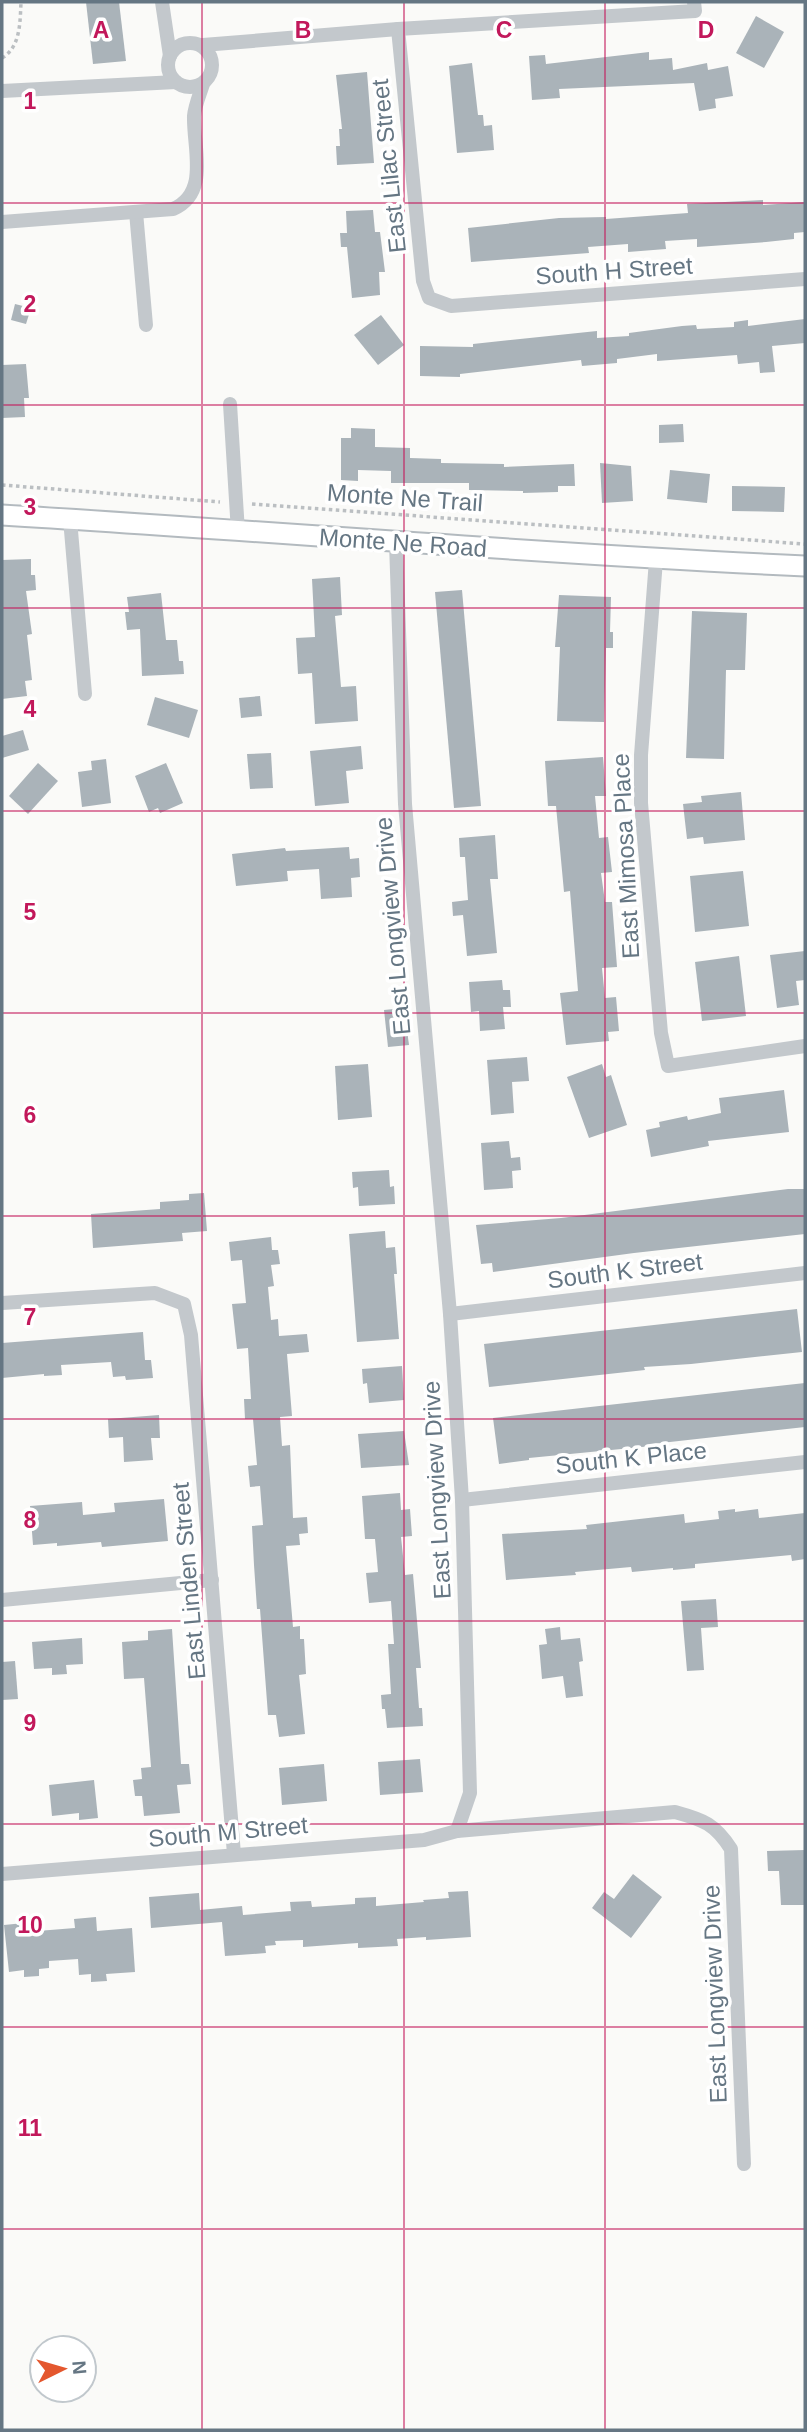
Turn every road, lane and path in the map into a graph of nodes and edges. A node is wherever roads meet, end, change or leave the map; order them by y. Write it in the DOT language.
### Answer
graph roads {
  1 [pos="21,2"];
  2 [pos="162,2"];
  3 [pos="694,6"];
  4 [pos="165,24"];
  5 [pos="398,29"];
  6 [pos="187,42"];
  7 [pos="232,43"];
  8 [pos="203,45"];
  9 [pos="2,58"];
  10 [pos="169,59"];
  11 [pos="213,65"];
  12 [pos="141,83"];
  13 [pos="179,84"];
  14 [pos="203,84"];
  15 [pos="2,90"];
  16 [pos="194,113"];
  17 [pos="136,212"];
  18 [pos="2,222"];
  19 [pos="805,279"];
  20 [pos="429,298"];
  21 [pos="146,325"];
  22 [pos="230,404"];
  23 [pos="2,485"];
  24 [pos="236,503"];
  25 [pos="2,515"];
  26 [pos="70,519"];
  27 [pos="238,531"];
  28 [pos="396,543"];
  29 [pos="805,544"];
  30 [pos="656,559"];
  31 [pos="805,566"];
  32 [pos="85,694"];
  33 [pos="805,1046"];
  34 [pos="805,1273"];
  35 [pos="2,1303"];
  36 [pos="450,1314"];
  37 [pos="805,1462"];
  38 [pos="462,1500"];
  39 [pos="212,1580"];
  40 [pos="2,1600"];
  41 [pos="457,1831"];
  42 [pos="234,1854"];
  43 [pos="2,1874"];
  44 [pos="744,2164"];
  1 -- 9 [label="path"];
  2 -- 4 [label="street"];
  3 -- 5 [label="street"];
  4 -- 6 [label="street"];
  4 -- 10 [label="street"];
  5 -- 7 [label="street"];
  5 -- 20 [label="street, East Lilac Street"];
  6 -- 8 [label="street"];
  6 -- 10 [label="street"];
  7 -- 8 [label="street"];
  7 -- 11 [label="street"];
  8 -- 11 [label="street"];
  10 -- 12 [label="street"];
  10 -- 13 [label="street"];
  11 -- 14 [label="street"];
  12 -- 13 [label="street"];
  12 -- 15 [label="street"];
  13 -- 14 [label="street"];
  13 -- 16 [label="street"];
  14 -- 16 [label="street"];
  16 -- 17 [label="street"];
  17 -- 18 [label="street"];
  17 -- 21 [label="street"];
  19 -- 20 [label="street, South H Street"];
  22 -- 24 [label="street"];
  23 -- 24 [label="path, Monte Ne Trail"];
  24 -- 27 [label="street"];
  24 -- 29 [label="path, Monte Ne Trail"];
  25 -- 26 [label="street, Monte Ne Road"];
  26 -- 27 [label="street, Monte Ne Road"];
  26 -- 32 [label="street"];
  27 -- 28 [label="street, Monte Ne Road"];
  28 -- 30 [label="street, Monte Ne Road"];
  28 -- 36 [label="street, East Longview Drive"];
  30 -- 31 [label="street, Monte Ne Road"];
  30 -- 33 [label="street, East Mimosa Place"];
  34 -- 36 [label="street, South K Street"];
  35 -- 39 [label="street, East Linden Street"];
  36 -- 38 [label="street, East Longview Drive"];
  37 -- 38 [label="street, South K Place"];
  38 -- 41 [label="street, East Longview Drive"];
  39 -- 40 [label="street"];
  39 -- 42 [label="street, East Linden Street"];
  41 -- 42 [label="street, South M Street"];
  41 -- 44 [label="street, East Longview Drive"];
  42 -- 43 [label="street, South M Street"];
}
